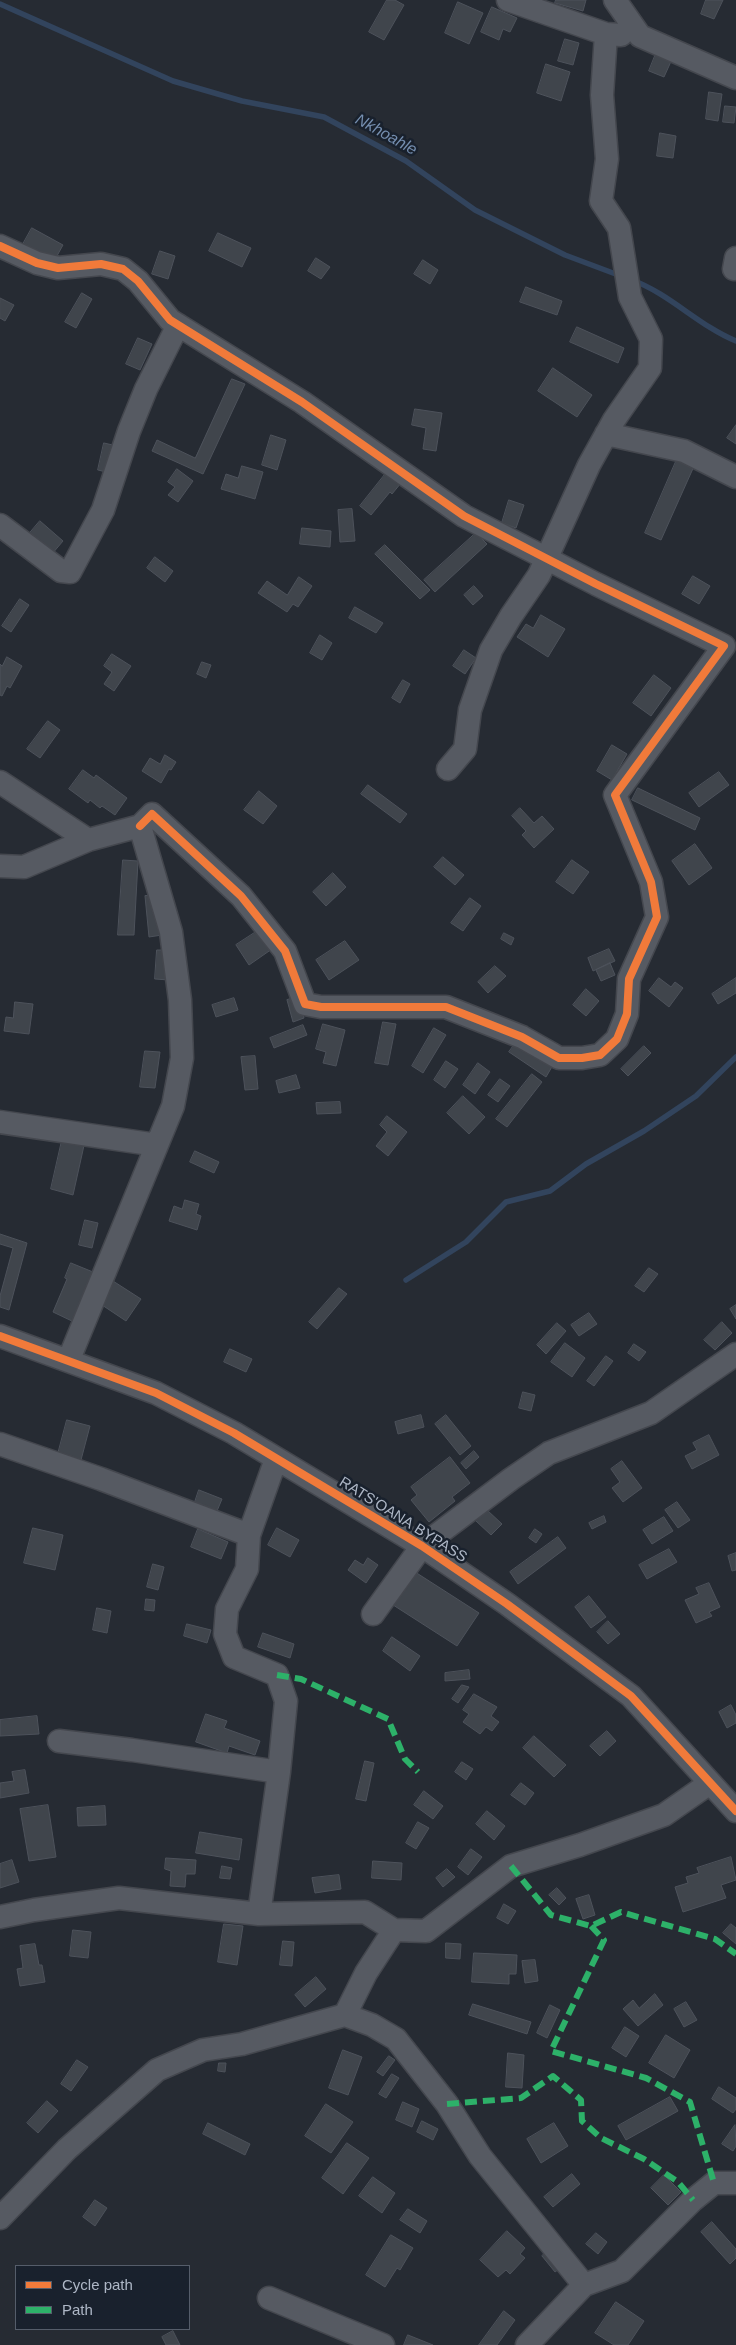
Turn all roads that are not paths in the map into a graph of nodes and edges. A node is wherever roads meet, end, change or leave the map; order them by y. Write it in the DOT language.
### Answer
graph roads {
  1 [pos="508,0"];
  2 [pos="615,0"];
  3 [pos="606,34"];
  4 [pos="640,36"];
  5 [pos="736,78"];
  6 [pos="0,246"];
  7 [pos="178,325"];
  8 [pos="606,434"];
  9 [pos="736,477"];
  10 [pos="0,525"];
  11 [pos="547,558"];
  12 [pos="448,769"];
  13 [pos="0,782"];
  14 [pos="140,826"];
  15 [pos="88,840"];
  16 [pos="0,866"];
  17 [pos="0,1122"];
  18 [pos="157,1145"];
  19 [pos="0,1336"];
  20 [pos="736,1354"];
  21 [pos="69,1359"];
  22 [pos="0,1444"];
  23 [pos="276,1459"];
  24 [pos="249,1535"];
  25 [pos="422,1546"];
  26 [pos="373,1614"];
  27 [pos="58,1742"];
  28 [pos="279,1772"];
  29 [pos="710,1783"];
  30 [pos="736,1812"];
  31 [pos="259,1914"];
  32 [pos="0,1917"];
  33 [pos="394,1930"];
  34 [pos="346,2015"];
  35 [pos="736,2183"];
  36 [pos="0,2218"];
  37 [pos="584,2285"];
  38 [pos="269,2298"];
  39 [pos="383,2345"];
  40 [pos="527,2345"];
  1 -- 3 [label="street"];
  2 -- 4 [label="street"];
  3 -- 4 [label="street"];
  3 -- 8 [label="street"];
  4 -- 5 [label="street"];
  6 -- 7 [label="street"];
  7 -- 10 [label="street"];
  7 -- 11 [label="street"];
  8 -- 9 [label="street"];
  8 -- 11 [label="street"];
  11 -- 12 [label="street"];
  11 -- 14 [label="street"];
  13 -- 15 [label="street"];
  14 -- 15 [label="street"];
  14 -- 18 [label="street"];
  15 -- 16 [label="street"];
  17 -- 18 [label="street"];
  18 -- 21 [label="street"];
  19 -- 21 [label="street, RATS'OANA BYPASS"];
  20 -- 25 [label="street"];
  21 -- 23 [label="street, RATS'OANA BYPASS"];
  22 -- 24 [label="street"];
  23 -- 24 [label="street"];
  23 -- 25 [label="street, RATS'OANA BYPASS"];
  24 -- 28 [label="street"];
  25 -- 26 [label="street"];
  25 -- 29 [label="street, RATS'OANA BYPASS"];
  27 -- 28 [label="street"];
  28 -- 31 [label="street"];
  29 -- 30 [label="street, RATS'OANA BYPASS"];
  29 -- 33 [label="street"];
  31 -- 32 [label="street"];
  31 -- 33 [label="street"];
  33 -- 34 [label="street"];
  34 -- 36 [label="street"];
  34 -- 37 [label="street"];
  35 -- 37 [label="street"];
  37 -- 40 [label="street"];
  38 -- 39 [label="street"];
}
